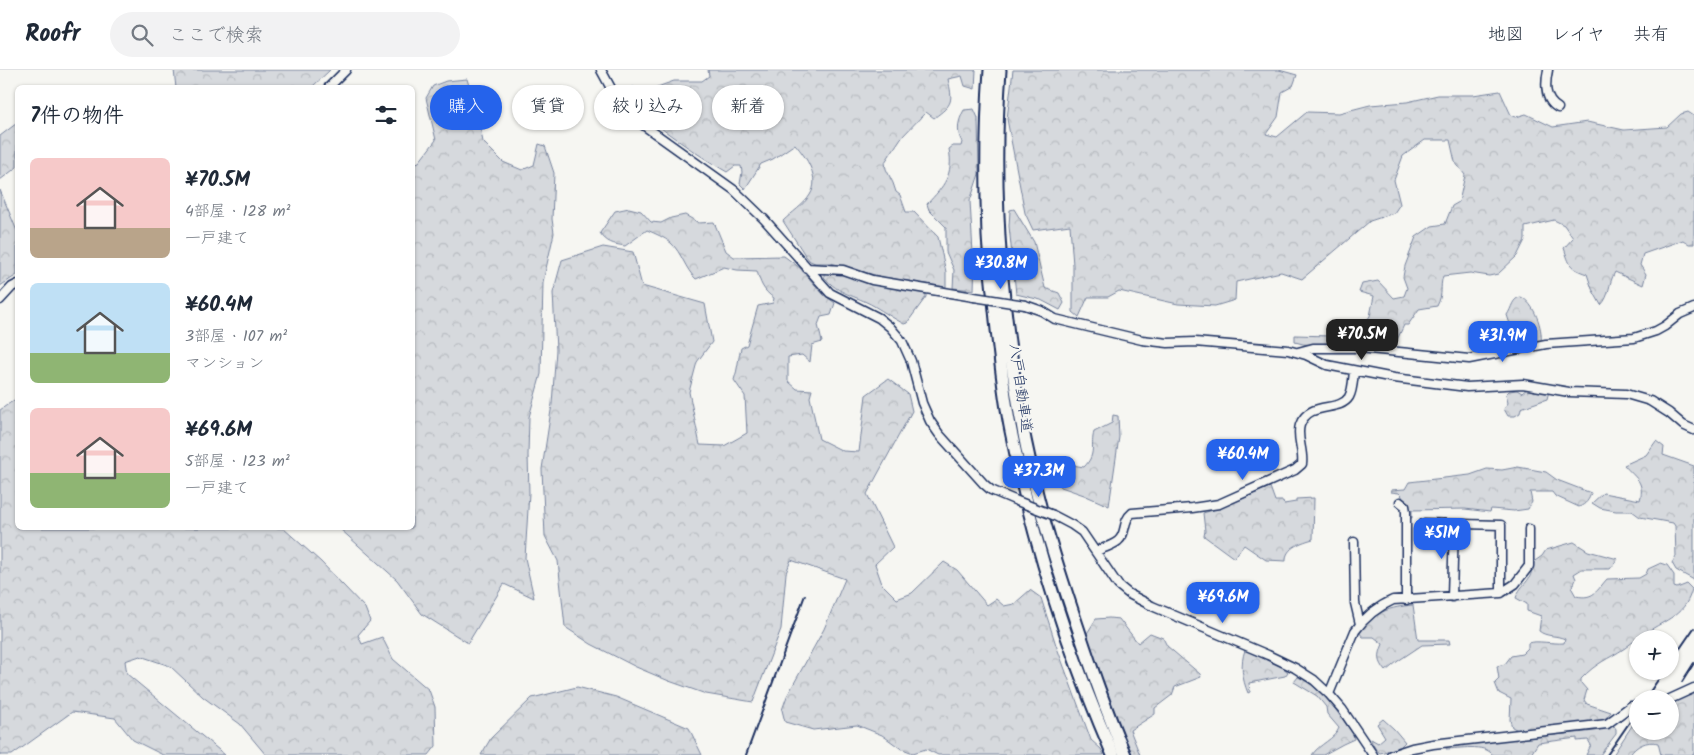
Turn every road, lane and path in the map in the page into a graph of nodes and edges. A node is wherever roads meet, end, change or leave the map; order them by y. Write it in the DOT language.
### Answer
graph roads {
  1 [pos="346,70"];
  2 [pos="601,70"];
  3 [pos="990,70"];
  4 [pos="1000,70"];
  5 [pos="1548,70"];
  6 [pos="331,85"];
  7 [pos="1558,108"];
  8 [pos="807,268"];
  9 [pos="15,286"];
  10 [pos="0,300"];
  11 [pos="1694,308"];
  12 [pos="1298,352"];
  13 [pos="1354,371"];
  14 [pos="1694,430"];
  15 [pos="1400,502"];
  16 [pos="1424,523"];
  17 [pos="1454,524"];
  18 [pos="1529,529"];
  19 [pos="1354,542"];
  20 [pos="1096,551"];
  21 [pos="1501,593"];
  22 [pos="1452,597"];
  23 [pos="1406,600"];
  24 [pos="1360,624"];
  25 [pos="1694,688"];
  26 [pos="1330,694"];
  27 [pos="1679,695"];
  28 [pos="1629,708"];
  29 [pos="1113,755"];
  30 [pos="1125,755"];
  31 [pos="1373,755"];
  32 [pos="1391,755"];
  1 -- 6 [label="street"];
  2 -- 8 [label="street"];
  3 -- 29 [label="highway, 八戸自動車道"];
  4 -- 30 [label="highway, 八戸自動車道"];
  5 -- 7 [label="street"];
  8 -- 12 [label="street, bridge"];
  8 -- 20 [label="street, bridge"];
  9 -- 10 [label="street"];
  11 -- 12 [label="street"];
  12 -- 13 [label="street"];
  13 -- 14 [label="street"];
  13 -- 20 [label="street"];
  15 -- 23 [label="street"];
  16 -- 17 [label="street"];
  17 -- 21 [label="street"];
  17 -- 22 [label="street"];
  18 -- 21 [label="street"];
  19 -- 24 [label="street"];
  20 -- 26 [label="street"];
  21 -- 22 [label="street"];
  22 -- 23 [label="street"];
  23 -- 24 [label="street"];
  24 -- 26 [label="street"];
  25 -- 27 [label="street"];
  26 -- 31 [label="street"];
  28 -- 32 [label="street"];
}
